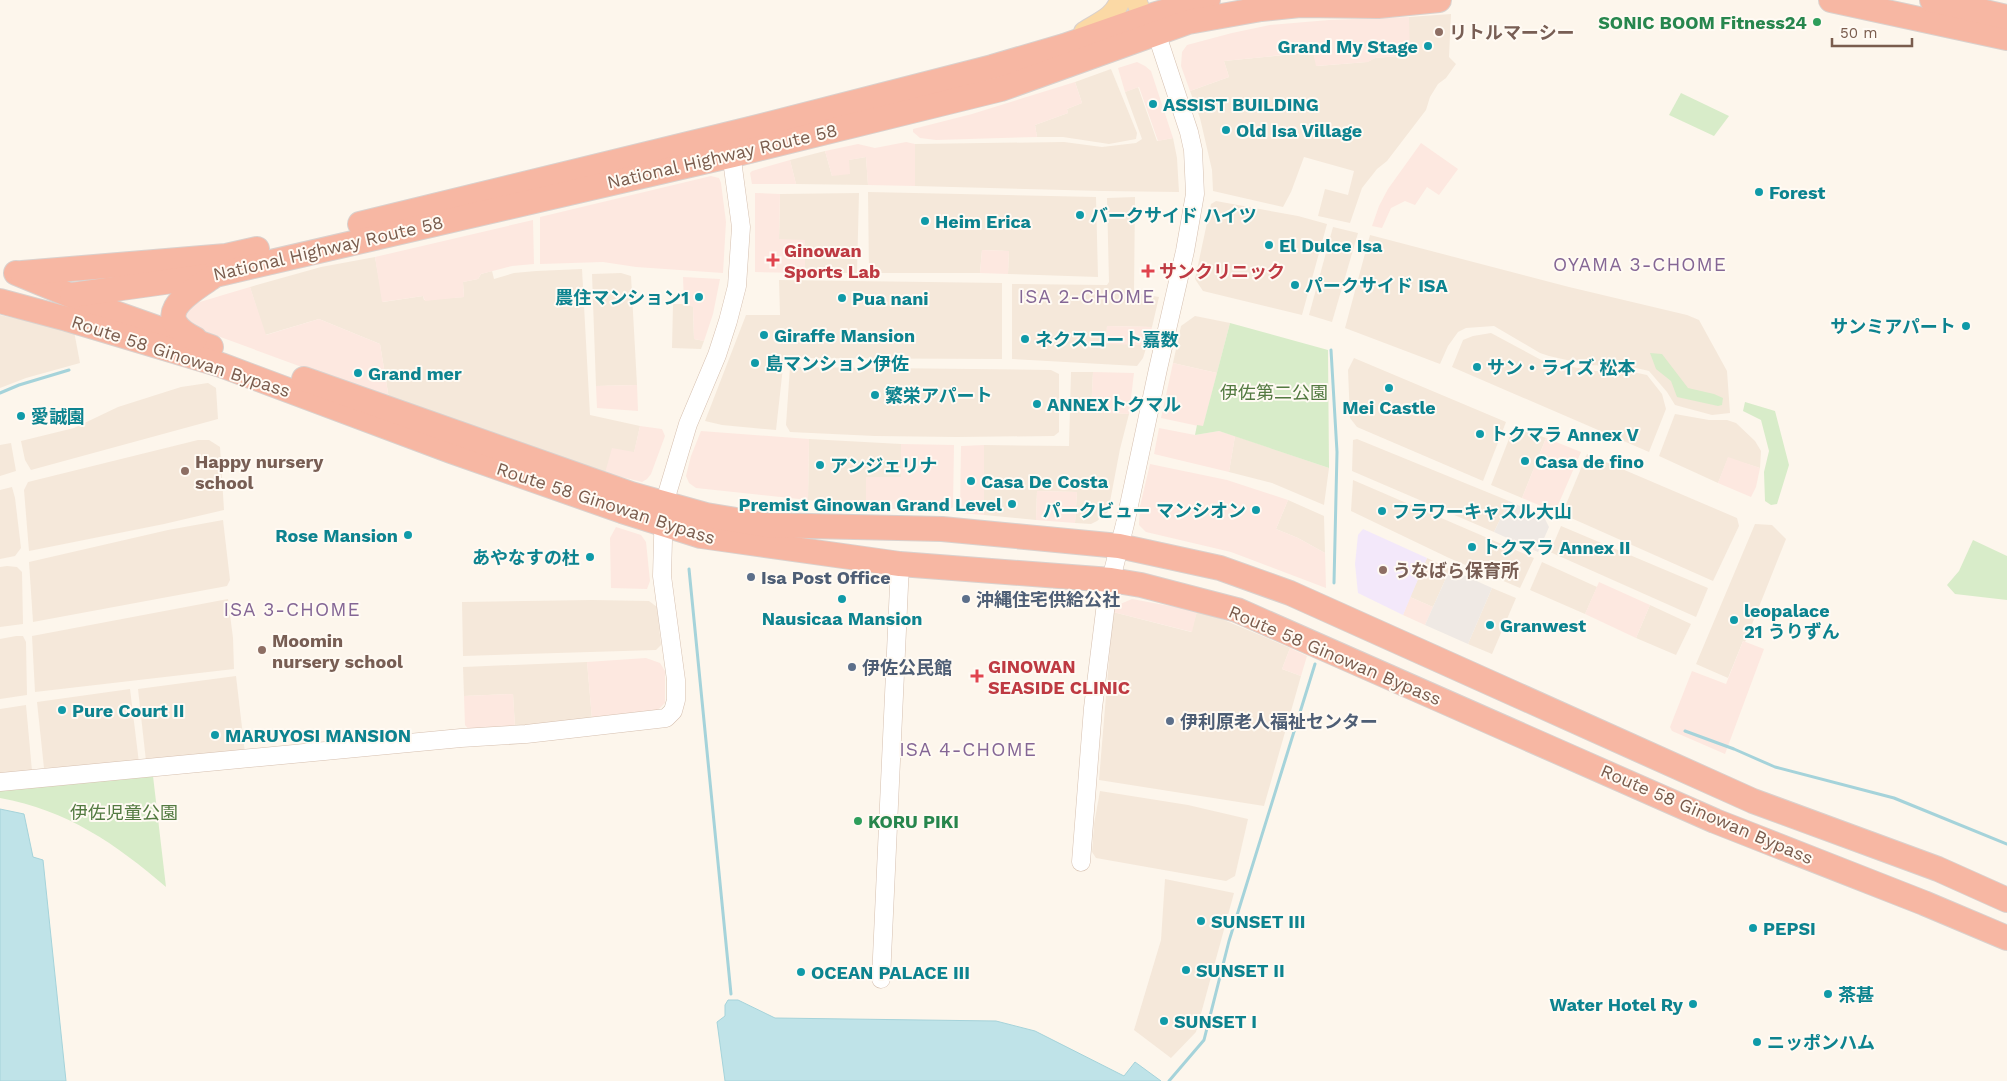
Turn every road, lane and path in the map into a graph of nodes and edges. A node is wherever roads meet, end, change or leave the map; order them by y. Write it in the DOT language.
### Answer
graph roads {
  1 [pos="1120,0"];
  2 [pos="1208,0"];
  3 [pos="1439,0"];
  4 [pos="1831,0"];
  5 [pos="1932,0"];
  6 [pos="1149,13"];
  7 [pos="2007,17"];
  8 [pos="2007,38"];
  9 [pos="1064,46"];
  10 [pos="730,144"];
  11 [pos="106,267"];
  12 [pos="8,273"];
  13 [pos="215,275"];
  14 [pos="79,297"];
  15 [pos="0,300"];
  16 [pos="145,344"];
  17 [pos="213,348"];
  18 [pos="664,514"];
  19 [pos="1119,546"];
  20 [pos="900,564"];
  21 [pos="1111,580"];
  22 [pos="0,782"];
  23 [pos="1753,800"];
  24 [pos="1080,862"];
  25 [pos="2007,900"];
  26 [pos="1924,903"];
  27 [pos="2007,938"];
  28 [pos="882,979"];
  1 -- 9 [label="main road"];
  2 -- 6 [label="highway, National Highway Route 58"];
  3 -- 6 [label="highway, National Highway Route 58"];
  4 -- 8 [label="highway"];
  5 -- 7 [label="highway"];
  6 -- 9 [label="highway, National Highway Route 58"];
  6 -- 10 [label="highway, National Highway Route 58"];
  6 -- 19 [label="street"];
  9 -- 10 [label="highway, National Highway Route 58"];
  10 -- 11 [label="highway, National Highway Route 58"];
  10 -- 13 [label="highway, National Highway Route 58"];
  10 -- 18 [label="street"];
  11 -- 12 [label="highway, National Highway Route 58"];
  11 -- 14 [label="highway"];
  12 -- 14 [label="highway, Route 58 Ginowan Bypass"];
  13 -- 14 [label="highway, National Highway Route 58"];
  13 -- 17 [label="highway"];
  14 -- 15 [label="highway, National Highway Route 58"];
  14 -- 16 [label="highway"];
  14 -- 17 [label="highway, Route 58 Ginowan Bypass"];
  15 -- 16 [label="highway, Route 58 Ginowan Bypass"];
  16 -- 18 [label="highway, Route 58 Ginowan Bypass"];
  17 -- 18 [label="highway, Route 58 Ginowan Bypass"];
  18 -- 19 [label="highway, Route 58 Ginowan Bypass"];
  18 -- 20 [label="highway, Route 58 Ginowan Bypass"];
  18 -- 22 [label="street"];
  19 -- 21 [label="street"];
  19 -- 23 [label="highway, Route 58 Ginowan Bypass"];
  20 -- 21 [label="highway, Route 58 Ginowan Bypass"];
  20 -- 28 [label="street"];
  21 -- 24 [label="street"];
  21 -- 26 [label="highway, Route 58 Ginowan Bypass"];
  23 -- 25 [label="highway, Route 58 Ginowan Bypass"];
  23 -- 26 [label="highway"];
  26 -- 27 [label="highway, Route 58 Ginowan Bypass"];
}
